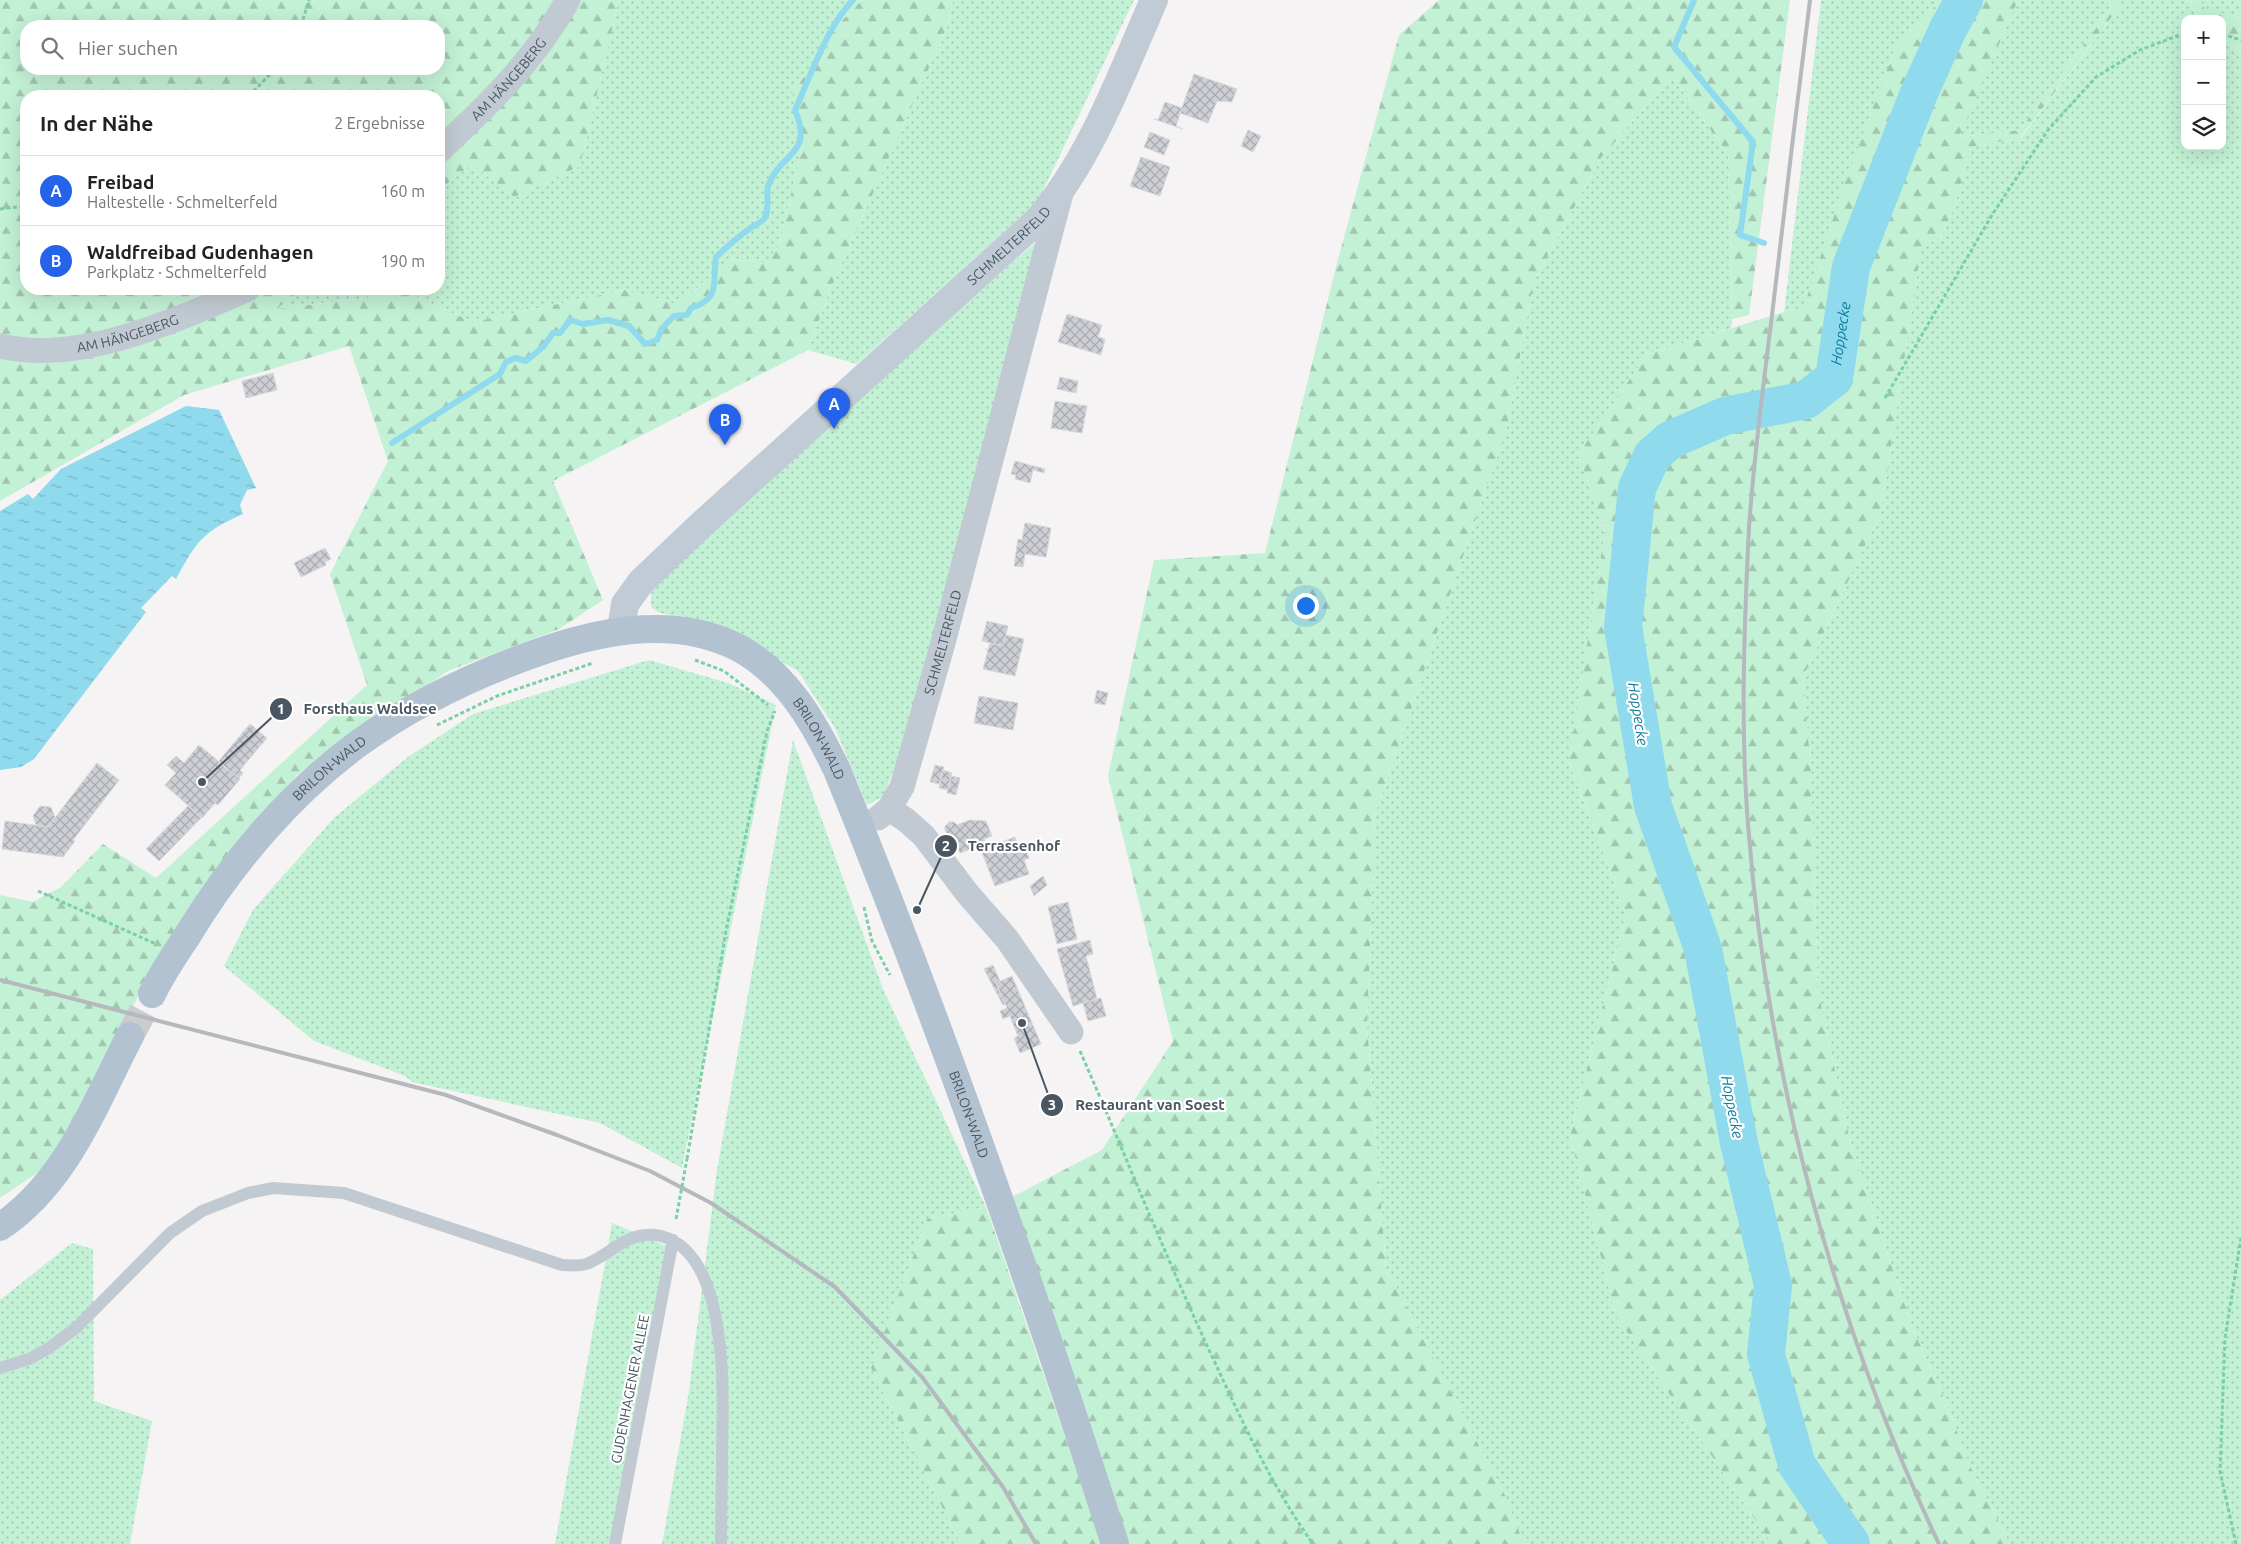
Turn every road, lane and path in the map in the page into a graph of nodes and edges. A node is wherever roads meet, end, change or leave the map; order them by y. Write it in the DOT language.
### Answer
graph roads {
  1 [pos="309,0"];
  2 [pos="568,0"];
  3 [pos="1154,0"];
  4 [pos="303,20"];
  5 [pos="2181,35"];
  6 [pos="2226,35"];
  7 [pos="2241,40"];
  8 [pos="269,75"];
  9 [pos="255,90"];
  10 [pos="445,145"];
  11 [pos="1061,193"];
  12 [pos="20,207"];
  13 [pos="0,209"];
  14 [pos="234,295"];
  15 [pos="0,346"];
  16 [pos="1885,398"];
  17 [pos="621,630"];
  18 [pos="690,658"];
  19 [pos="596,662"];
  20 [pos="782,700"];
  21 [pos="780,716"];
  22 [pos="434,726"];
  23 [pos="38,891"];
  24 [pos="862,903"];
  25 [pos="176,953"];
  26 [pos="891,977"];
  27 [pos="152,994"];
  28 [pos="1071,1032"];
  29 [pos="130,1036"];
  30 [pos="676,1219"];
  31 [pos="0,1227"];
  32 [pos="2241,1238"];
  33 [pos="673,1240"];
  34 [pos="0,1368"];
  35 [pos="615,1544"];
  36 [pos="721,1544"];
  37 [pos="1115,1544"];
  38 [pos="1313,1544"];
  39 [pos="2236,1544"];
  1 -- 4 [label="path"];
  2 -- 10 [label="street, AM HÄNGEBERG"];
  3 -- 11 [label="main road, SCHMELTERFELD"];
  5 -- 16 [label="path"];
  6 -- 7 [label="path"];
  8 -- 9 [label="path"];
  11 -- 17 [label="main road, SCHMELTERFELD"];
  11 -- 28 [label="street, SCHMELTERFELD"];
  12 -- 13 [label="path"];
  14 -- 15 [label="street, AM HÄNGEBERG"];
  17 -- 20 [label="main road, BRILON-WALD"];
  17 -- 25 [label="main road, BRILON-WALD"];
  18 -- 20 [label="path"];
  19 -- 22 [label="path"];
  20 -- 21 [label="path"];
  20 -- 30 [label="path, bridge"];
  20 -- 37 [label="main road, BRILON-WALD"];
  23 -- 25 [label="path"];
  24 -- 26 [label="path"];
  25 -- 27 [label="main road, BRILON-WALD"];
  28 -- 38 [label="path"];
  29 -- 31 [label="main road"];
  32 -- 39 [label="path"];
  33 -- 34 [label="lane"];
  33 -- 35 [label="lane, GUDENHAGENER ALLEE"];
  33 -- 36 [label="lane"];
}
